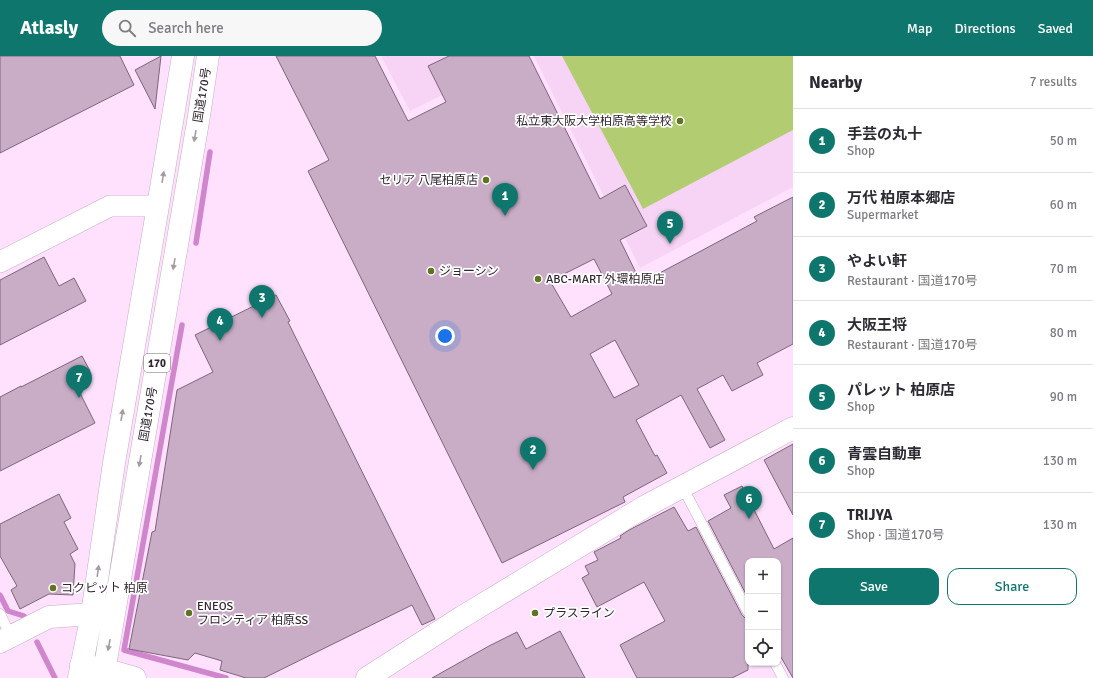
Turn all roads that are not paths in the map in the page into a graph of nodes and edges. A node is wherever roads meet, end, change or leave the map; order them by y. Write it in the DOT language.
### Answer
graph roads {
  1 [pos="183,56"];
  2 [pos="208,56"];
  3 [pos="158,206"];
  4 [pos="0,262"];
  5 [pos="793,428"];
  6 [pos="682,486"];
  7 [pos="745,606"];
  8 [pos="0,614"];
  9 [pos="92,614"];
  10 [pos="114,616"];
  11 [pos="5,639"];
  12 [pos="777,666"];
  13 [pos="80,672"];
  14 [pos="104,674"];
  15 [pos="135,678"];
  16 [pos="367,678"];
  17 [pos="783,678"];
  3 -- 1 [label="main road, 国道170号 / 170, one-way"];
  2 -- 10 [label="main road, 国道170号 / 170, one-way"];
  3 -- 4 [label="street"];
  9 -- 3 [label="main road, 国道170号 / 170, one-way"];
  5 -- 6 [label="main road"];
  6 -- 7 [label="lane"];
  6 -- 16 [label="main road"];
  8 -- 11 [label="lane"];
  9 -- 10 [label="main road"];
  9 -- 11 [label="main road"];
  9 -- 13 [label="main road, 国道170号 / 170"];
  10 -- 14 [label="main road, 国道170号 / 170, one-way"];
  12 -- 17 [label="lane"];
  13 -- 14 [label="main road"];
  14 -- 15 [label="main road"];
}
